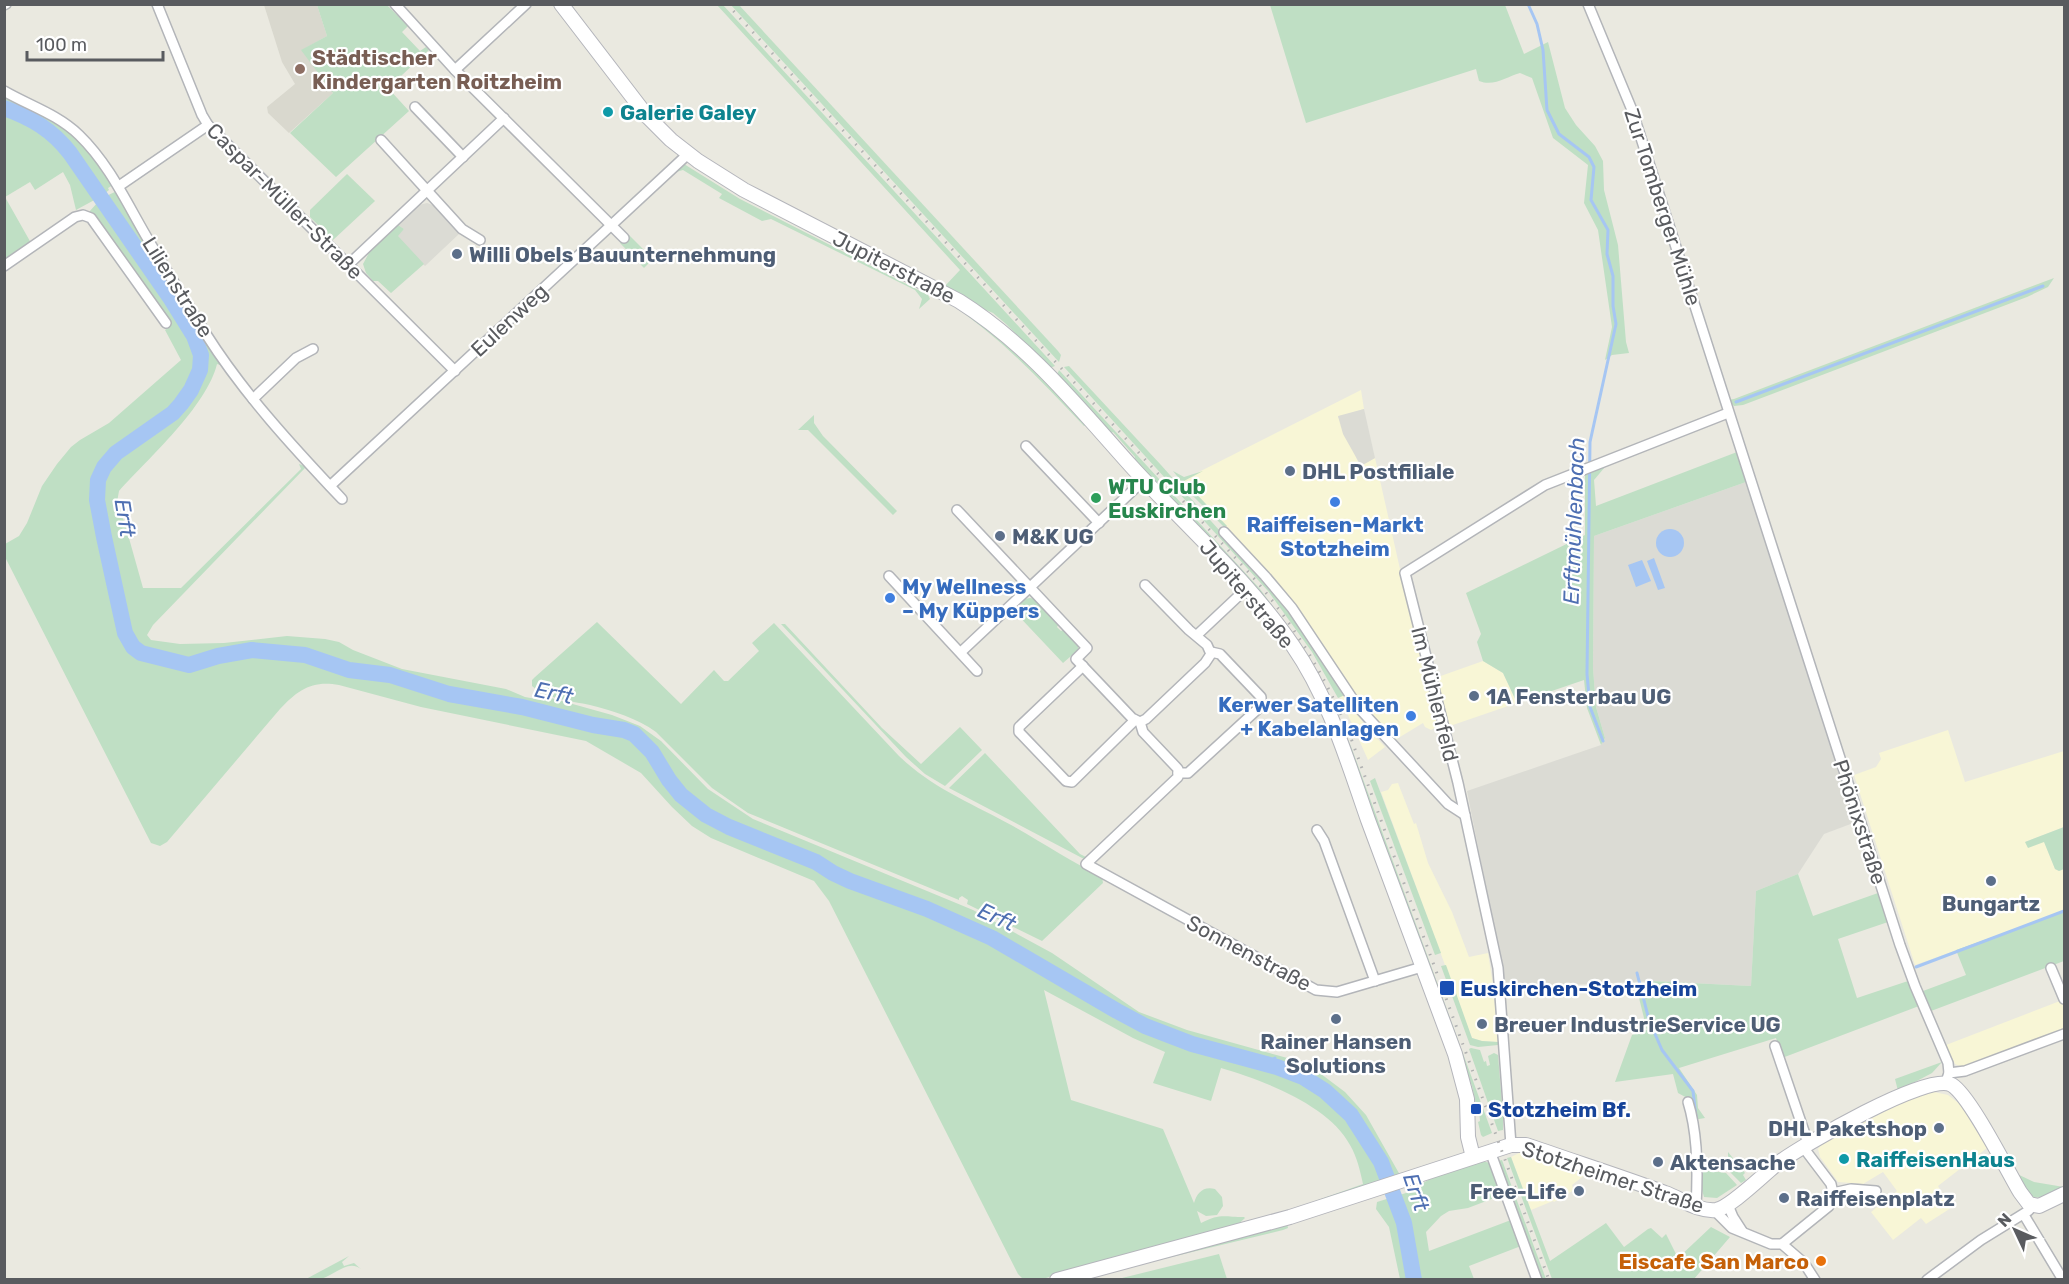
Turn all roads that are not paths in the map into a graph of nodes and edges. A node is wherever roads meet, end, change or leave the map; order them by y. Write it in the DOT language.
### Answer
graph roads {
  1 [pos="157,4"];
  2 [pos="394,4"];
  3 [pos="526,4"];
  4 [pos="561,4"];
  5 [pos="1588,4"];
  6 [pos="455,70"];
  7 [pos="4,91"];
  8 [pos="415,107"];
  9 [pos="504,118"];
  10 [pos="208,124"];
  11 [pos="381,140"];
  12 [pos="688,154"];
  13 [pos="463,157"];
  14 [pos="119,186"];
  15 [pos="426,190"];
  16 [pos="610,224"];
  17 [pos="624,238"];
  18 [pos="480,240"];
  19 [pos="348,265"];
  20 [pos="4,266"];
  21 [pos="166,323"];
  22 [pos="313,349"];
  23 [pos="455,371"];
  24 [pos="252,399"];
  25 [pos="1728,413"];
  26 [pos="1026,446"];
  27 [pos="1144,480"];
  28 [pos="330,486"];
  29 [pos="342,499"];
  30 [pos="957,510"];
  31 [pos="1099,523"];
  32 [pos="1224,532"];
  33 [pos="889,576"];
  34 [pos="1145,585"];
  35 [pos="1030,588"];
  36 [pos="1247,588"];
  37 [pos="1197,635"];
  38 [pos="961,652"];
  39 [pos="1211,652"];
  40 [pos="1083,666"];
  41 [pos="977,671"];
  42 [pos="1137,721"];
  43 [pos="1178,773"];
  44 [pos="1465,815"];
  45 [pos="1317,830"];
  46 [pos="1422,967"];
  47 [pos="2050,968"];
  48 [pos="1375,981"];
  49 [pos="2064,999"];
  50 [pos="2064,1034"];
  51 [pos="1775,1046"];
  52 [pos="1948,1078"];
  53 [pos="1688,1102"];
  54 [pos="1511,1144"];
  55 [pos="1805,1145"];
  56 [pos="1490,1151"];
  57 [pos="1473,1157"];
  58 [pos="1876,1191"];
  59 [pos="1833,1193"];
  60 [pos="2064,1194"];
  61 [pos="1696,1206"];
  62 [pos="1721,1207"];
  63 [pos="2028,1210"];
  64 [pos="1742,1231"];
  65 [pos="1782,1244"];
  66 [pos="1057,1280"];
  67 [pos="1537,1280"];
  68 [pos="1815,1280"];
  69 [pos="1927,1280"];
  70 [pos="2063,1280"];
  1 -- 10 [label="street, Caspar-Müller-Straße"];
  2 -- 6 [label="street"];
  3 -- 6 [label="street"];
  4 -- 12 [label="street, Jupiterstraße"];
  5 -- 25 [label="street, Zur Tomberger Mühle"];
  6 -- 9 [label="street"];
  7 -- 14 [label="street, Lilienstraße"];
  8 -- 13 [label="street"];
  9 -- 13 [label="street"];
  9 -- 16 [label="street"];
  10 -- 14 [label="street"];
  10 -- 19 [label="street, Caspar-Müller-Straße"];
  11 -- 15 [label="street"];
  12 -- 16 [label="street, Eulenweg"];
  12 -- 27 [label="street, Jupiterstraße"];
  13 -- 15 [label="street"];
  14 -- 24 [label="street, Lilienstraße"];
  15 -- 18 [label="street"];
  15 -- 19 [label="street"];
  16 -- 17 [label="street"];
  16 -- 23 [label="street, Eulenweg"];
  19 -- 23 [label="street, Caspar-Müller-Straße"];
  20 -- 21 [label="street"];
  22 -- 24 [label="street"];
  23 -- 28 [label="street, Eulenweg"];
  24 -- 28 [label="street, Lilienstraße"];
  25 -- 44 [label="street, Im Mühlenfeld"];
  25 -- 52 [label="street, Phönixstraße"];
  26 -- 31 [label="street"];
  27 -- 31 [label="street"];
  27 -- 36 [label="street, Jupiterstraße"];
  28 -- 29 [label="street, Lilienstraße"];
  30 -- 35 [label="street"];
  31 -- 35 [label="street"];
  32 -- 44 [label="street"];
  33 -- 38 [label="street"];
  34 -- 37 [label="street"];
  35 -- 38 [label="street"];
  35 -- 40 [label="street"];
  36 -- 37 [label="street"];
  36 -- 46 [label="street, Jupiterstraße"];
  37 -- 39 [label="street"];
  38 -- 41 [label="street"];
  39 -- 42 [label="street"];
  39 -- 43 [label="street"];
  40 -- 42 [label="street"];
  40 -- 42 [label="street"];
  42 -- 43 [label="street"];
  43 -- 48 [label="street, Sonnenstraße"];
  44 -- 54 [label="street, Im Mühlenfeld"];
  45 -- 48 [label="street"];
  46 -- 48 [label="street, Sonnenstraße"];
  46 -- 57 [label="street, Jupiterstraße"];
  47 -- 49 [label="street"];
  50 -- 52 [label="street"];
  51 -- 55 [label="street"];
  52 -- 55 [label="street"];
  52 -- 63 [label="street"];
  53 -- 61 [label="street"];
  54 -- 56 [label="street"];
  54 -- 61 [label="street, Stotzheimer Straße"];
  55 -- 59 [label="street"];
  55 -- 62 [label="street"];
  56 -- 57 [label="street"];
  56 -- 67 [label="street"];
  57 -- 66 [label="street"];
  58 -- 59 [label="street"];
  59 -- 65 [label="street"];
  60 -- 63 [label="street"];
  61 -- 62 [label="street, Stotzheimer Straße"];
  62 -- 64 [label="street, Stotzheimer Straße"];
  62 -- 64 [label="street, Stotzheimer Straße"];
  63 -- 69 [label="street"];
  63 -- 70 [label="street"];
  64 -- 65 [label="street, Stotzheimer Straße"];
  65 -- 68 [label="street, Stotzheimer Straße"];
}
